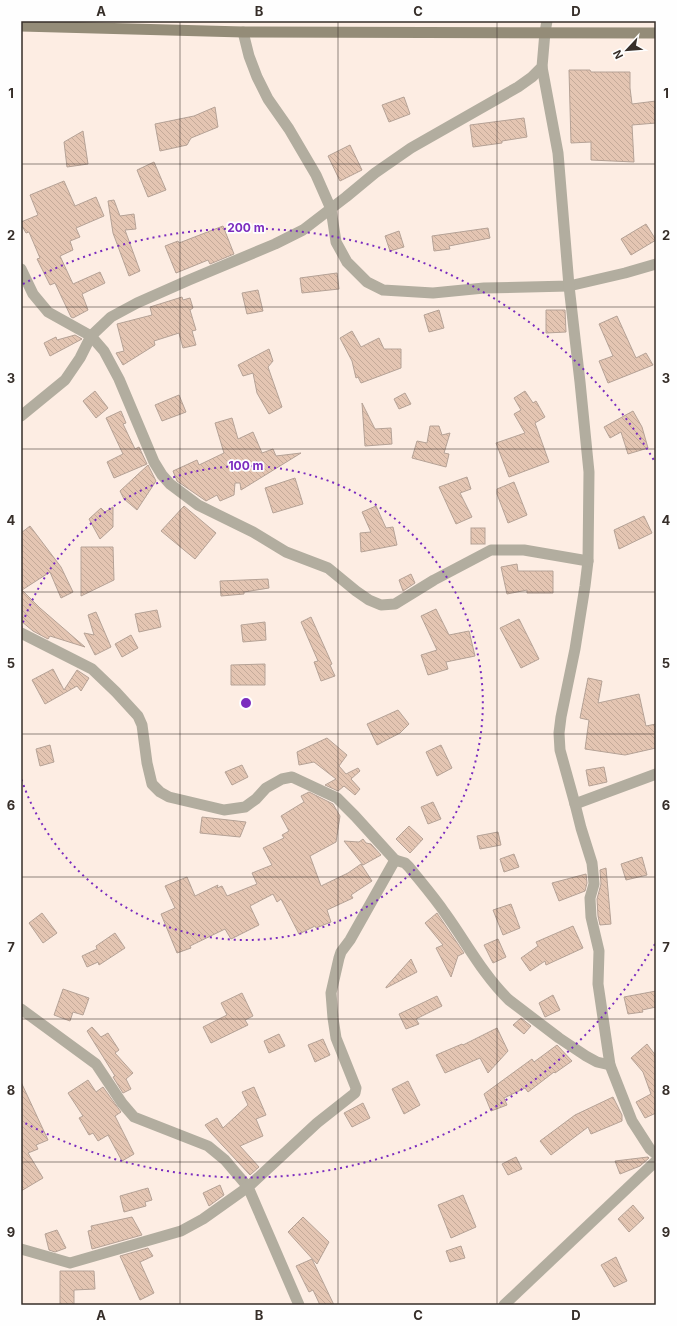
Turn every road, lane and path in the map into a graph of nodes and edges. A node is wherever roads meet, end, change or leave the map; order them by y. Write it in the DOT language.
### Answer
graph roads {
  1 [pos="21,26"];
  2 [pos="546,27"];
  3 [pos="243,32"];
  4 [pos="656,33"];
  5 [pos="542,68"];
  6 [pos="331,208"];
  7 [pos="656,264"];
  8 [pos="21,269"];
  9 [pos="569,286"];
  10 [pos="90,336"];
  11 [pos="21,416"];
  12 [pos="588,561"];
  13 [pos="21,634"];
  14 [pos="656,774"];
  15 [pos="575,804"];
  16 [pos="395,860"];
  17 [pos="21,1009"];
  18 [pos="610,1065"];
  19 [pos="656,1154"];
  20 [pos="656,1161"];
  21 [pos="248,1186"];
  22 [pos="21,1249"];
  23 [pos="299,1305"];
  24 [pos="504,1305"];
  1 -- 3 [label="main road"];
  2 -- 3 [label="main road"];
  2 -- 4 [label="main road"];
  2 -- 5 [label="street"];
  3 -- 6 [label="street"];
  5 -- 6 [label="street"];
  5 -- 9 [label="street"];
  6 -- 9 [label="street"];
  6 -- 10 [label="street"];
  7 -- 9 [label="street"];
  8 -- 10 [label="street"];
  9 -- 12 [label="street"];
  10 -- 11 [label="street"];
  10 -- 12 [label="street"];
  12 -- 15 [label="street"];
  13 -- 16 [label="street"];
  14 -- 15 [label="street"];
  15 -- 18 [label="street"];
  16 -- 18 [label="street"];
  16 -- 21 [label="street"];
  17 -- 21 [label="street"];
  18 -- 19 [label="street"];
  20 -- 24 [label="street"];
  21 -- 22 [label="street"];
  21 -- 23 [label="street"];
}
